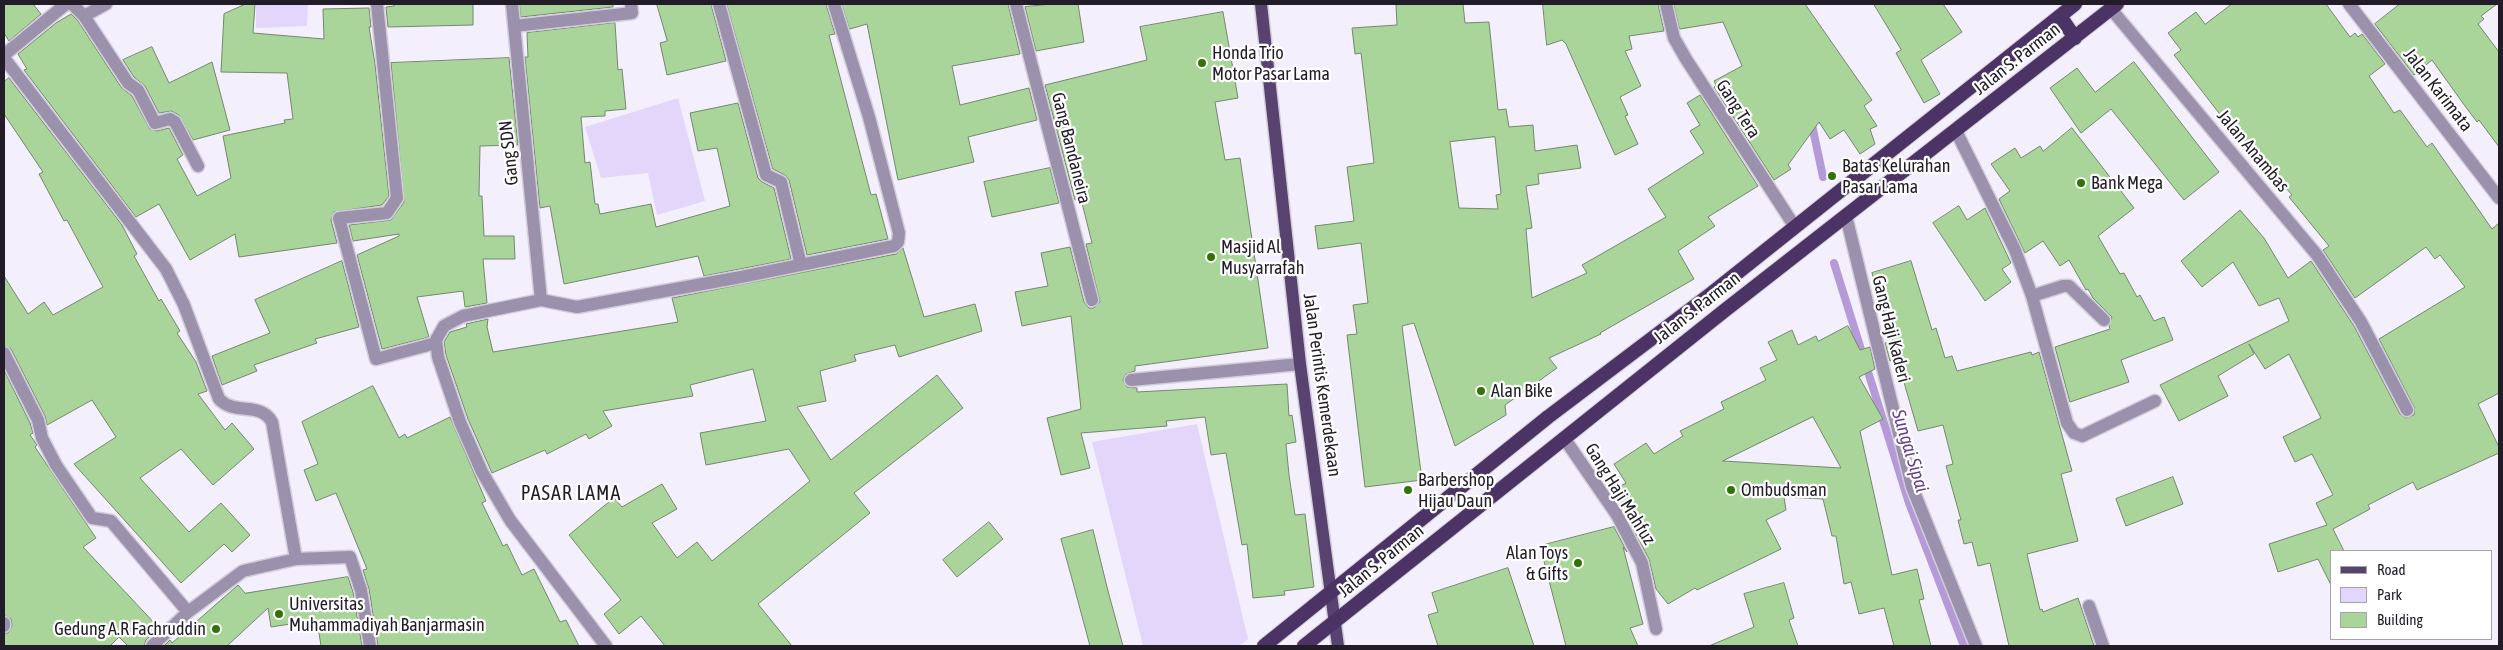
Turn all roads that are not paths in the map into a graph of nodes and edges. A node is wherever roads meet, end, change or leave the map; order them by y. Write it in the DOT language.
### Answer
graph roads {
  1 [pos="66,4"];
  2 [pos="72,4"];
  3 [pos="106,4"];
  4 [pos="377,4"];
  5 [pos="512,4"];
  6 [pos="632,4"];
  7 [pos="719,4"];
  8 [pos="834,4"];
  9 [pos="1016,4"];
  10 [pos="1261,4"];
  11 [pos="1666,4"];
  12 [pos="2076,4"];
  13 [pos="2349,4"];
  14 [pos="2114,6"];
  15 [pos="84,16"];
  16 [pos="2060,16"];
  17 [pos="514,26"];
  18 [pos="2075,38"];
  19 [pos="4,56"];
  20 [pos="1956,131"];
  21 [pos="198,166"];
  22 [pos="2499,198"];
  23 [pos="1846,216"];
  24 [pos="1794,227"];
  25 [pos="1774,243"];
  26 [pos="1787,262"];
  27 [pos="801,265"];
  28 [pos="2032,296"];
  29 [pos="541,300"];
  30 [pos="1092,300"];
  31 [pos="2104,320"];
  32 [pos="436,343"];
  33 [pos="4,353"];
  34 [pos="1300,364"];
  35 [pos="1131,380"];
  36 [pos="2155,402"];
  37 [pos="2408,410"];
  38 [pos="1564,438"];
  39 [pos="296,559"];
  40 [pos="1332,591"];
  41 [pos="2089,606"];
  42 [pos="188,612"];
  43 [pos="1334,622"];
  44 [pos="1656,629"];
  45 [pos="152,646"];
  46 [pos="370,646"];
  47 [pos="606,646"];
  48 [pos="1264,646"];
  49 [pos="1304,646"];
  50 [pos="1338,646"];
  51 [pos="1976,646"];
  52 [pos="2103,646"];
  1 -- 19 [label="street"];
  2 -- 15 [label="street"];
  3 -- 15 [label="street"];
  4 -- 32 [label="street"];
  5 -- 17 [label="street, Gang SDN"];
  6 -- 17 [label="street"];
  7 -- 27 [label="street"];
  8 -- 27 [label="street"];
  9 -- 30 [label="street, Gang Bandaneira"];
  10 -- 34 [label="main road, Jalan Perintis Kemerdekaan"];
  11 -- 24 [label="street, Gang Tera"];
  12 -- 16 [label="highway, Jalan S. Parman"];
  13 -- 22 [label="street, Jalan Karimata"];
  14 -- 18 [label="highway, Jalan S. Parman"];
  14 -- 37 [label="street, Jalan Anambas"];
  15 -- 21 [label="street"];
  16 -- 18 [label="highway"];
  16 -- 24 [label="highway, Jalan S. Parman"];
  17 -- 29 [label="street, Gang SDN"];
  18 -- 20 [label="highway, Jalan S. Parman"];
  19 -- 39 [label="street"];
  20 -- 23 [label="highway, Jalan S. Parman"];
  20 -- 28 [label="street"];
  23 -- 26 [label="highway, Jalan S. Parman"];
  23 -- 51 [label="street, Gang Haji Kaderi"];
  24 -- 25 [label="highway, Jalan S. Parman"];
  25 -- 26 [label="highway"];
  25 -- 40 [label="highway, Jalan S. Parman"];
  26 -- 38 [label="highway, Jalan S. Parman"];
  27 -- 29 [label="street"];
  28 -- 31 [label="street"];
  28 -- 36 [label="street"];
  29 -- 32 [label="street"];
  32 -- 47 [label="street"];
  33 -- 42 [label="street"];
  34 -- 35 [label="street"];
  34 -- 40 [label="main road, Jalan Perintis Kemerdekaan"];
  38 -- 43 [label="highway, Jalan S. Parman"];
  38 -- 44 [label="street, Gang Haji Mahfuz"];
  39 -- 42 [label="street"];
  39 -- 46 [label="street"];
  40 -- 43 [label="main road, Jalan Perintis Kemerdekaan"];
  40 -- 48 [label="highway, Jalan S. Parman"];
  41 -- 52 [label="street"];
  42 -- 45 [label="street"];
  43 -- 49 [label="highway, Jalan S. Parman"];
  43 -- 50 [label="main road, Jalan Perintis Kemerdekaan"];
}
